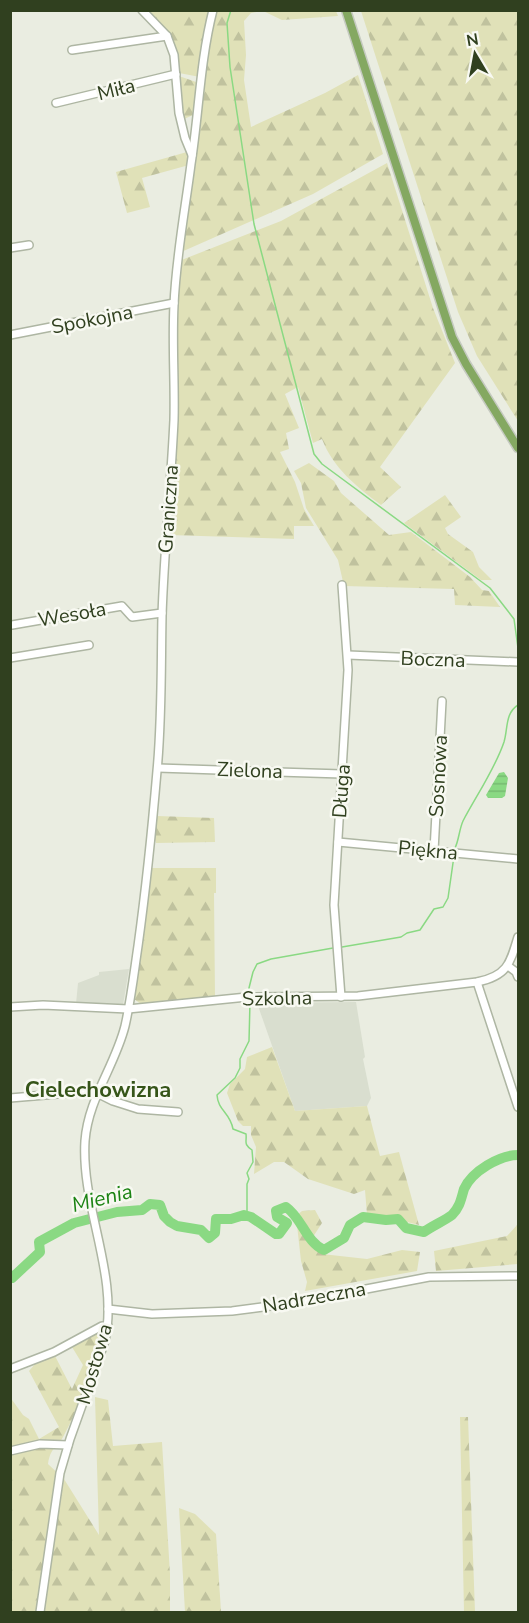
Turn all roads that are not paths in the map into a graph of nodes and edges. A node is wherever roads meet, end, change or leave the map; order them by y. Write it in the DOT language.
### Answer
graph roads {
  1 [pos="142,10"];
  2 [pos="213,10"];
  3 [pos="346,10"];
  4 [pos="167,36"];
  5 [pos="72,50"];
  6 [pos="176,74"];
  7 [pos="56,103"];
  8 [pos="192,156"];
  9 [pos="29,244"];
  10 [pos="10,248"];
  11 [pos="174,303"];
  12 [pos="10,335"];
  13 [pos="519,448"];
  14 [pos="342,585"];
  15 [pos="162,613"];
  16 [pos="12,625"];
  17 [pos="89,645"];
  18 [pos="348,655"];
  19 [pos="10,658"];
  20 [pos="519,662"];
  21 [pos="442,701"];
  22 [pos="158,768"];
  23 [pos="342,774"];
  24 [pos="338,842"];
  25 [pos="434,851"];
  26 [pos="519,859"];
  27 [pos="519,937"];
  28 [pos="508,966"];
  29 [pos="519,977"];
  30 [pos="477,982"];
  31 [pos="341,997"];
  32 [pos="10,1007"];
  33 [pos="128,1010"];
  34 [pos="97,1094"];
  35 [pos="10,1098"];
  36 [pos="518,1107"];
  37 [pos="178,1112"];
  38 [pos="519,1276"];
  39 [pos="108,1309"];
  40 [pos="108,1326"];
  41 [pos="10,1369"];
  42 [pos="68,1445"];
  43 [pos="10,1451"];
  44 [pos="40,1612"];
  1 -- 4 [label="street"];
  2 -- 8 [label="street, Graniczna"];
  3 -- 13 [label="main road"];
  4 -- 5 [label="street"];
  4 -- 6 [label="street"];
  6 -- 7 [label="street, Miła"];
  6 -- 8 [label="street"];
  8 -- 11 [label="street, Graniczna"];
  9 -- 10 [label="street"];
  11 -- 12 [label="street, Spokojna"];
  11 -- 15 [label="street, Graniczna"];
  14 -- 18 [label="street, Długa"];
  15 -- 16 [label="street, Wesoła"];
  15 -- 22 [label="street, Graniczna"];
  17 -- 19 [label="street"];
  18 -- 20 [label="street, Boczna"];
  18 -- 23 [label="street, Długa"];
  21 -- 25 [label="street, Sosnowa"];
  22 -- 23 [label="street, Zielona"];
  22 -- 33 [label="street, Graniczna"];
  23 -- 24 [label="street, Długa"];
  24 -- 25 [label="street, Piękna"];
  24 -- 31 [label="street, Długa"];
  25 -- 26 [label="street, Piękna"];
  27 -- 28 [label="street"];
  28 -- 29 [label="street"];
  28 -- 30 [label="street, Szkolna"];
  30 -- 31 [label="street, Szkolna"];
  30 -- 36 [label="street"];
  31 -- 33 [label="street, Szkolna"];
  32 -- 33 [label="street, Szkolna"];
  33 -- 34 [label="street, Mostowa"];
  34 -- 35 [label="street"];
  34 -- 37 [label="street"];
  34 -- 39 [label="street, Mostowa"];
  38 -- 39 [label="street, Nadrzeczna"];
  39 -- 40 [label="street, Mostowa"];
  40 -- 41 [label="street"];
  40 -- 42 [label="street, Mostowa"];
  42 -- 43 [label="street"];
  42 -- 44 [label="street, Mostowa"];
}
